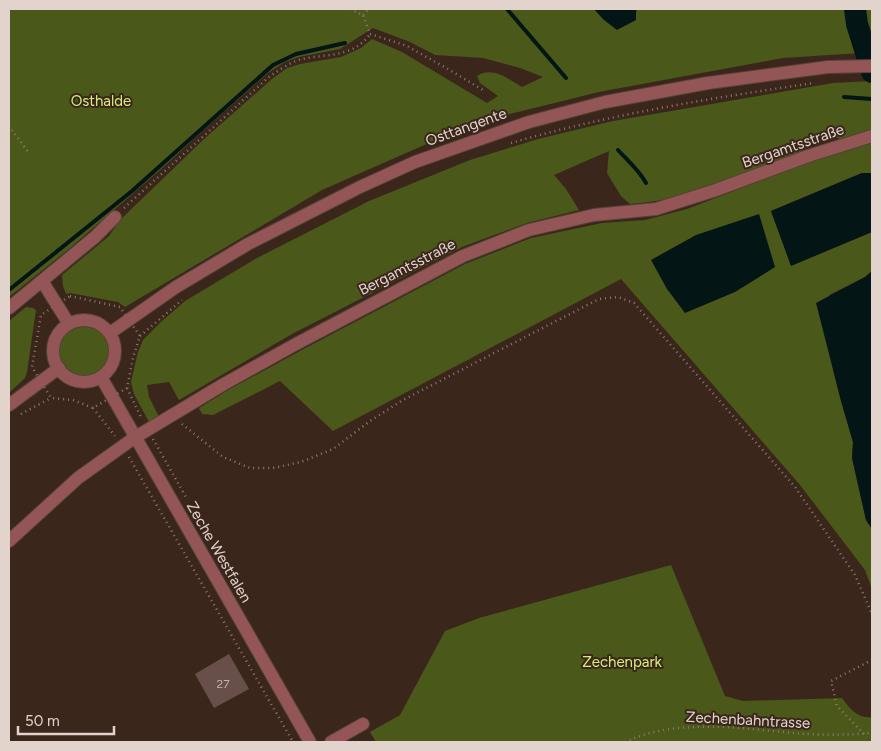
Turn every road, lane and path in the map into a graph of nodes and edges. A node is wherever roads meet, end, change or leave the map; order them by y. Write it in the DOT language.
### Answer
graph roads {
  1 [pos="350,9"];
  2 [pos="369,9"];
  3 [pos="363,15"];
  4 [pos="370,34"];
  5 [pos="872,66"];
  6 [pos="814,83"];
  7 [pos="483,90"];
  8 [pos="9,126"];
  9 [pos="872,136"];
  10 [pos="509,144"];
  11 [pos="29,153"];
  12 [pos="115,217"];
  13 [pos="42,281"];
  14 [pos="184,298"];
  15 [pos="57,304"];
  16 [pos="9,308"];
  17 [pos="129,320"];
  18 [pos="68,324"];
  19 [pos="110,333"];
  20 [pos="140,336"];
  21 [pos="59,368"];
  22 [pos="101,377"];
  23 [pos="41,382"];
  24 [pos="127,388"];
  25 [pos="112,397"];
  26 [pos="51,398"];
  27 [pos="9,406"];
  28 [pos="93,408"];
  29 [pos="21,414"];
  30 [pos="171,415"];
  31 [pos="148,430"];
  32 [pos="134,438"];
  33 [pos="123,445"];
  34 [pos="9,541"];
  35 [pos="872,614"];
  36 [pos="872,660"];
  37 [pos="363,724"];
  38 [pos="872,733"];
  39 [pos="864,734"];
  40 [pos="292,742"];
  41 [pos="310,742"];
  42 [pos="331,742"];
  43 [pos="625,742"];
  1 -- 3 [label="path"];
  2 -- 3 [label="path"];
  3 -- 4 [label="path"];
  4 -- 7 [label="path"];
  4 -- 12 [label="path"];
  5 -- 17 [label="street, Osttangente"];
  6 -- 10 [label="path"];
  8 -- 11 [label="path"];
  9 -- 30 [label="street, Bergamtsstraße"];
  12 -- 13 [label="street"];
  13 -- 15 [label="street"];
  13 -- 16 [label="street"];
  14 -- 20 [label="path"];
  15 -- 17 [label="path"];
  15 -- 18 [label="street"];
  15 -- 23 [label="path"];
  17 -- 19 [label="street, Osttangente"];
  17 -- 20 [label="path"];
  18 -- 19 [label="street"];
  18 -- 21 [label="street"];
  19 -- 22 [label="street"];
  20 -- 24 [label="path"];
  21 -- 22 [label="street"];
  21 -- 23 [label="street"];
  22 -- 25 [label="street, Zeche Westfalen"];
  23 -- 26 [label="path"];
  23 -- 27 [label="street"];
  24 -- 25 [label="path"];
  24 -- 31 [label="path"];
  25 -- 28 [label="path"];
  25 -- 32 [label="street, Zeche Westfalen"];
  26 -- 28 [label="path"];
  26 -- 29 [label="path"];
  28 -- 33 [label="path"];
  30 -- 31 [label="street, Bergamtsstraße"];
  30 -- 35 [label="path"];
  31 -- 32 [label="street, Bergamtsstraße"];
  32 -- 33 [label="street, Bergamtsstraße"];
  32 -- 41 [label="street, Zeche Westfalen"];
  33 -- 34 [label="street, Bergamtsstraße"];
  33 -- 40 [label="path"];
  36 -- 39 [label="path"];
  37 -- 42 [label="street"];
  38 -- 39 [label="path, Zechenbahntrasse"];
  39 -- 43 [label="path, Zechenbahntrasse"];
}
